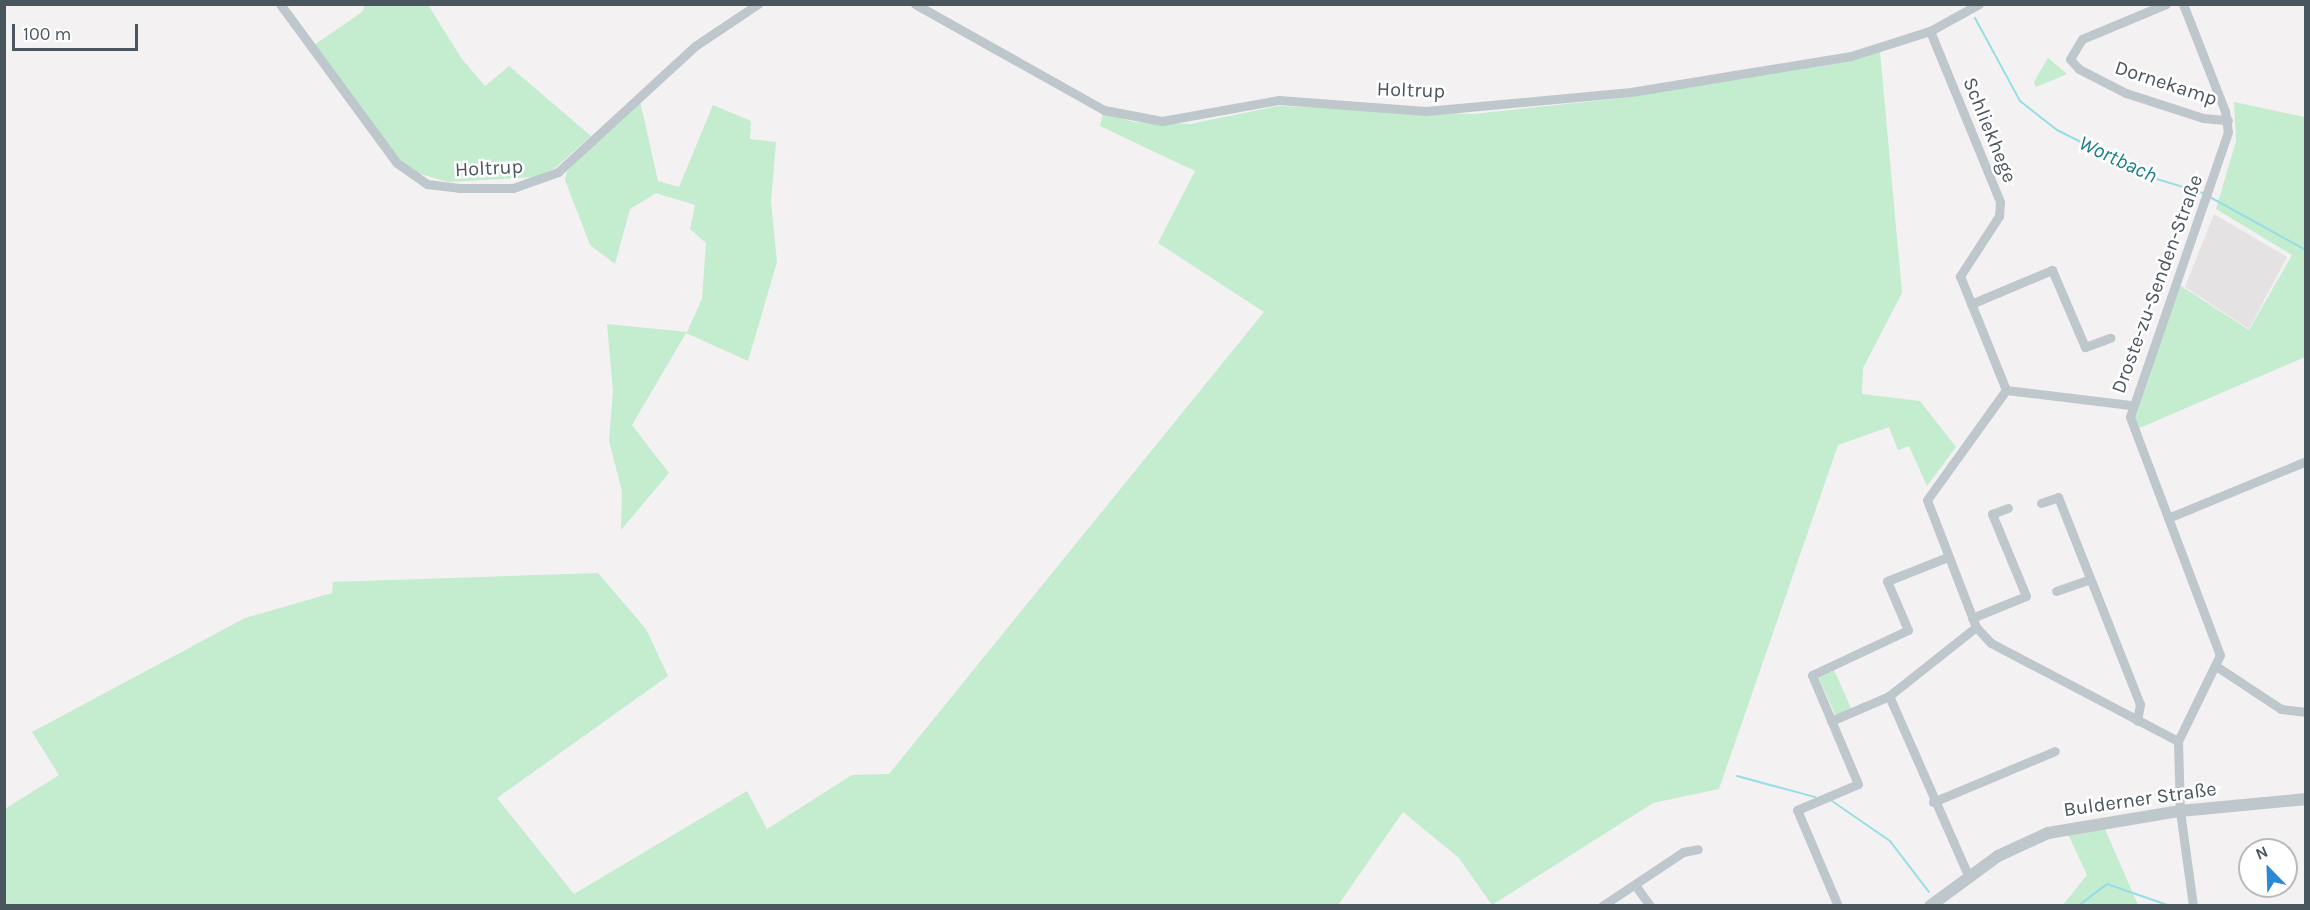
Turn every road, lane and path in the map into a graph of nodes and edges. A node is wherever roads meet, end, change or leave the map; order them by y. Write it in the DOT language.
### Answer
graph roads {
  1 [pos="280,4"];
  2 [pos="758,4"];
  3 [pos="915,4"];
  4 [pos="1979,4"];
  5 [pos="2166,4"];
  6 [pos="2184,4"];
  7 [pos="1930,31"];
  8 [pos="2228,120"];
  9 [pos="1971,304"];
  10 [pos="2110,338"];
  11 [pos="2006,390"];
  12 [pos="2130,405"];
  13 [pos="2306,461"];
  14 [pos="2041,503"];
  15 [pos="2008,508"];
  16 [pos="2168,518"];
  17 [pos="1948,557"];
  18 [pos="2090,579"];
  19 [pos="2056,591"];
  20 [pos="1974,622"];
  21 [pos="2216,666"];
  22 [pos="1889,696"];
  23 [pos="2306,712"];
  24 [pos="1831,721"];
  25 [pos="2137,721"];
  26 [pos="2178,741"];
  27 [pos="2055,751"];
  28 [pos="2306,799"];
  29 [pos="1933,802"];
  30 [pos="2180,811"];
  31 [pos="1698,849"];
  32 [pos="1968,875"];
  33 [pos="1635,885"];
  34 [pos="1602,906"];
  35 [pos="1650,906"];
  36 [pos="1838,906"];
  37 [pos="1930,906"];
  38 [pos="2193,906"];
  1 -- 2 [label="street, Holtrup"];
  3 -- 7 [label="street, Holtrup"];
  4 -- 7 [label="street, Holtrup"];
  5 -- 8 [label="street, Dornekamp"];
  6 -- 8 [label="street, Droste-zu-Senden-Straße"];
  7 -- 9 [label="street, Schliekhege"];
  8 -- 12 [label="street, Droste-zu-Senden-Straße"];
  9 -- 10 [label="street"];
  9 -- 11 [label="street, Schliekhege"];
  11 -- 12 [label="street"];
  11 -- 17 [label="street"];
  12 -- 16 [label="street, Droste-zu-Senden-Straße"];
  13 -- 16 [label="street"];
  14 -- 18 [label="street"];
  15 -- 20 [label="street"];
  16 -- 21 [label="street, Droste-zu-Senden-Straße"];
  17 -- 20 [label="street"];
  17 -- 24 [label="street"];
  18 -- 19 [label="street"];
  18 -- 25 [label="street"];
  20 -- 22 [label="street"];
  20 -- 25 [label="street"];
  21 -- 23 [label="street"];
  21 -- 26 [label="street, Droste-zu-Senden-Straße"];
  22 -- 24 [label="street"];
  22 -- 29 [label="street"];
  24 -- 36 [label="street"];
  25 -- 26 [label="street"];
  26 -- 30 [label="street, Droste-zu-Senden-Straße"];
  27 -- 29 [label="street"];
  28 -- 30 [label="street, Bulderner Straße"];
  29 -- 32 [label="street"];
  30 -- 32 [label="street, Bulderner Straße"];
  30 -- 38 [label="street, Droste-zu-Senden-Straße"];
  31 -- 33 [label="street"];
  32 -- 37 [label="street, Bulderner Straße"];
  33 -- 34 [label="street"];
  33 -- 35 [label="street"];
}
